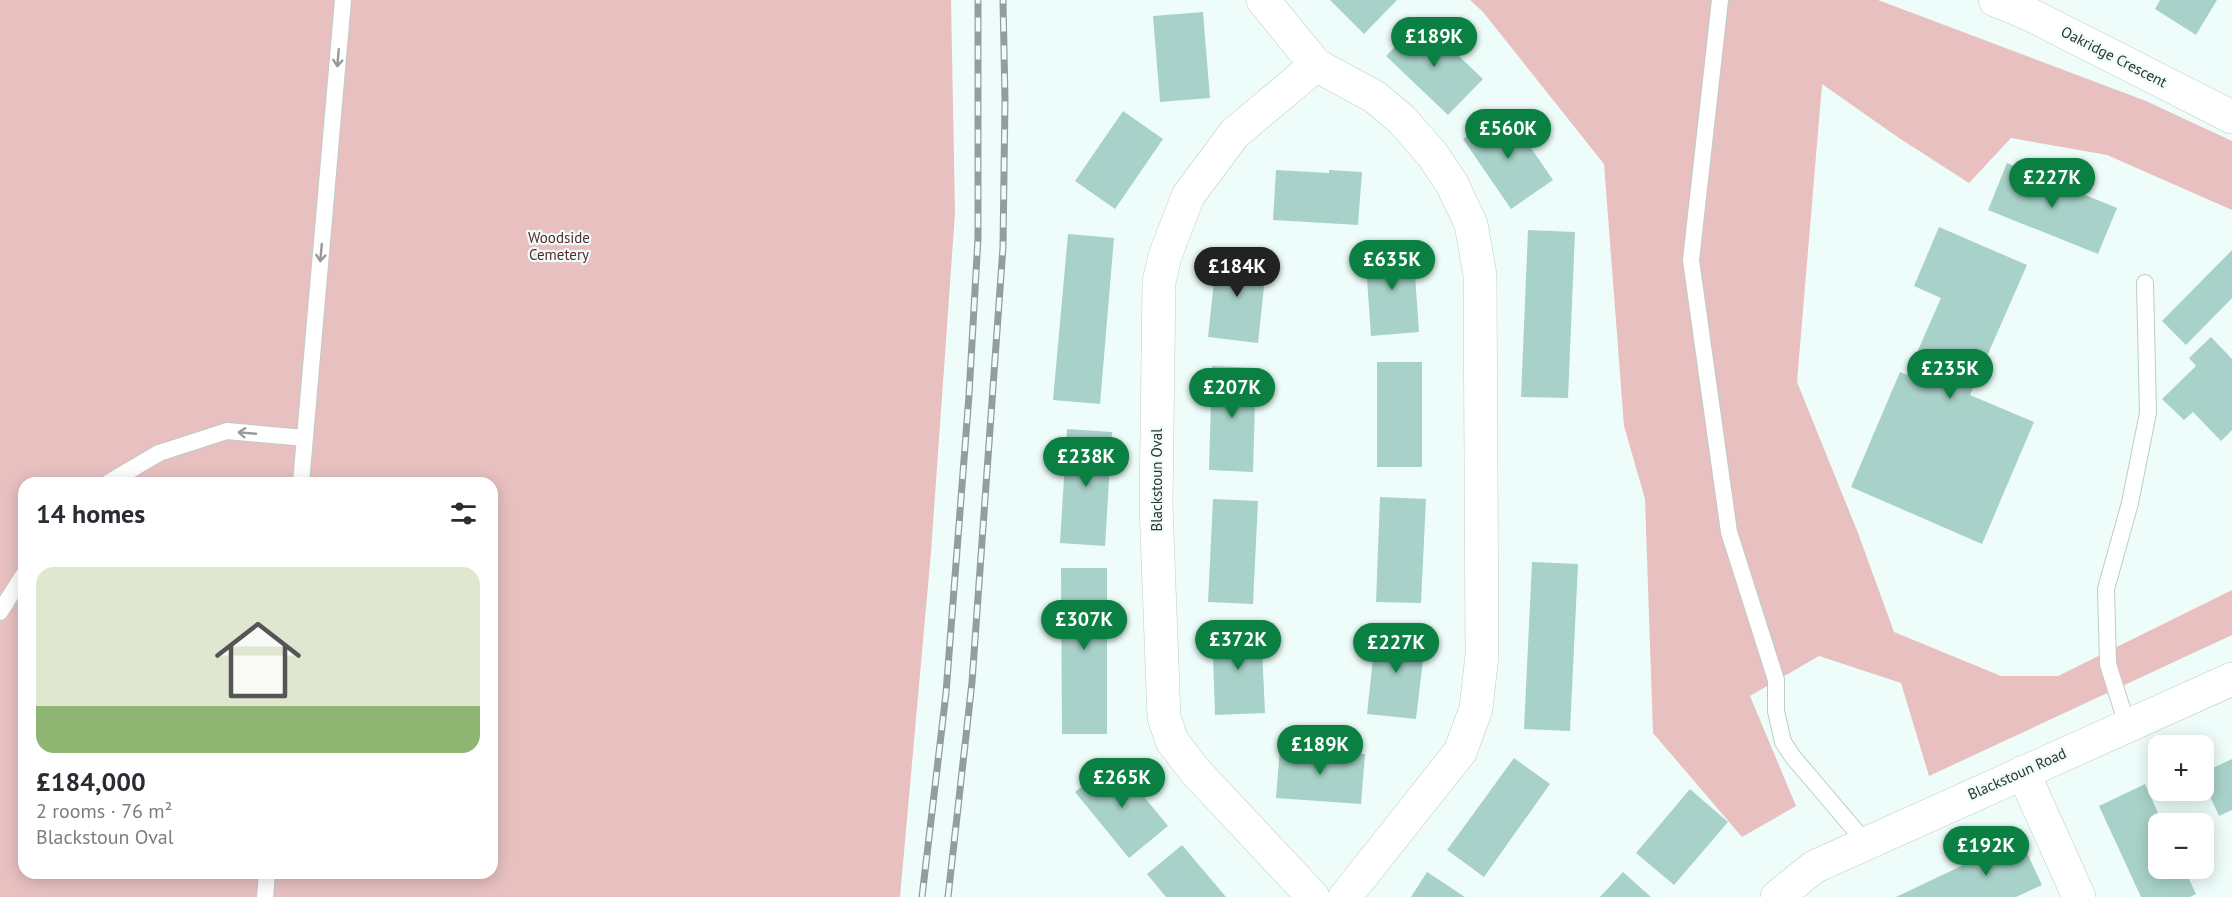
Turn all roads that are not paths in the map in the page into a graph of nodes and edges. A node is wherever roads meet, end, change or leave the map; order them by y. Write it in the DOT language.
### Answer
graph roads {
  1 [pos="344,0"];
  2 [pos="1263,0"];
  3 [pos="1720,0"];
  4 [pos="1995,0"];
  5 [pos="2033,7"];
  6 [pos="1316,65"];
  7 [pos="2232,117"];
  8 [pos="2145,284"];
  9 [pos="305,438"];
  10 [pos="118,477"];
  11 [pos="302,477"];
  12 [pos="18,584"];
  13 [pos="0,612"];
  14 [pos="2232,679"];
  15 [pos="2127,725"];
  16 [pos="2023,772"];
  17 [pos="1866,843"];
  18 [pos="266,879"];
  19 [pos="265,897"];
  20 [pos="1313,897"];
  21 [pos="1345,897"];
  22 [pos="1777,897"];
  23 [pos="2079,897"];
  1 -- 9 [label="lane, one-way"];
  2 -- 6 [label="street"];
  3 -- 17 [label="lane"];
  4 -- 5 [label="street, Oakridge Crescent"];
  5 -- 7 [label="street, Oakridge Crescent"];
  6 -- 20 [label="street, Blackstoun Oval"];
  6 -- 21 [label="street"];
  8 -- 15 [label="lane"];
  9 -- 10 [label="lane, one-way"];
  9 -- 11 [label="lane"];
  12 -- 13 [label="lane"];
  14 -- 15 [label="street, Blackstoun Road"];
  15 -- 16 [label="street, Blackstoun Road"];
  16 -- 17 [label="street, Blackstoun Road"];
  16 -- 23 [label="street"];
  17 -- 22 [label="street, Blackstoun Road"];
  18 -- 19 [label="lane"];
}
